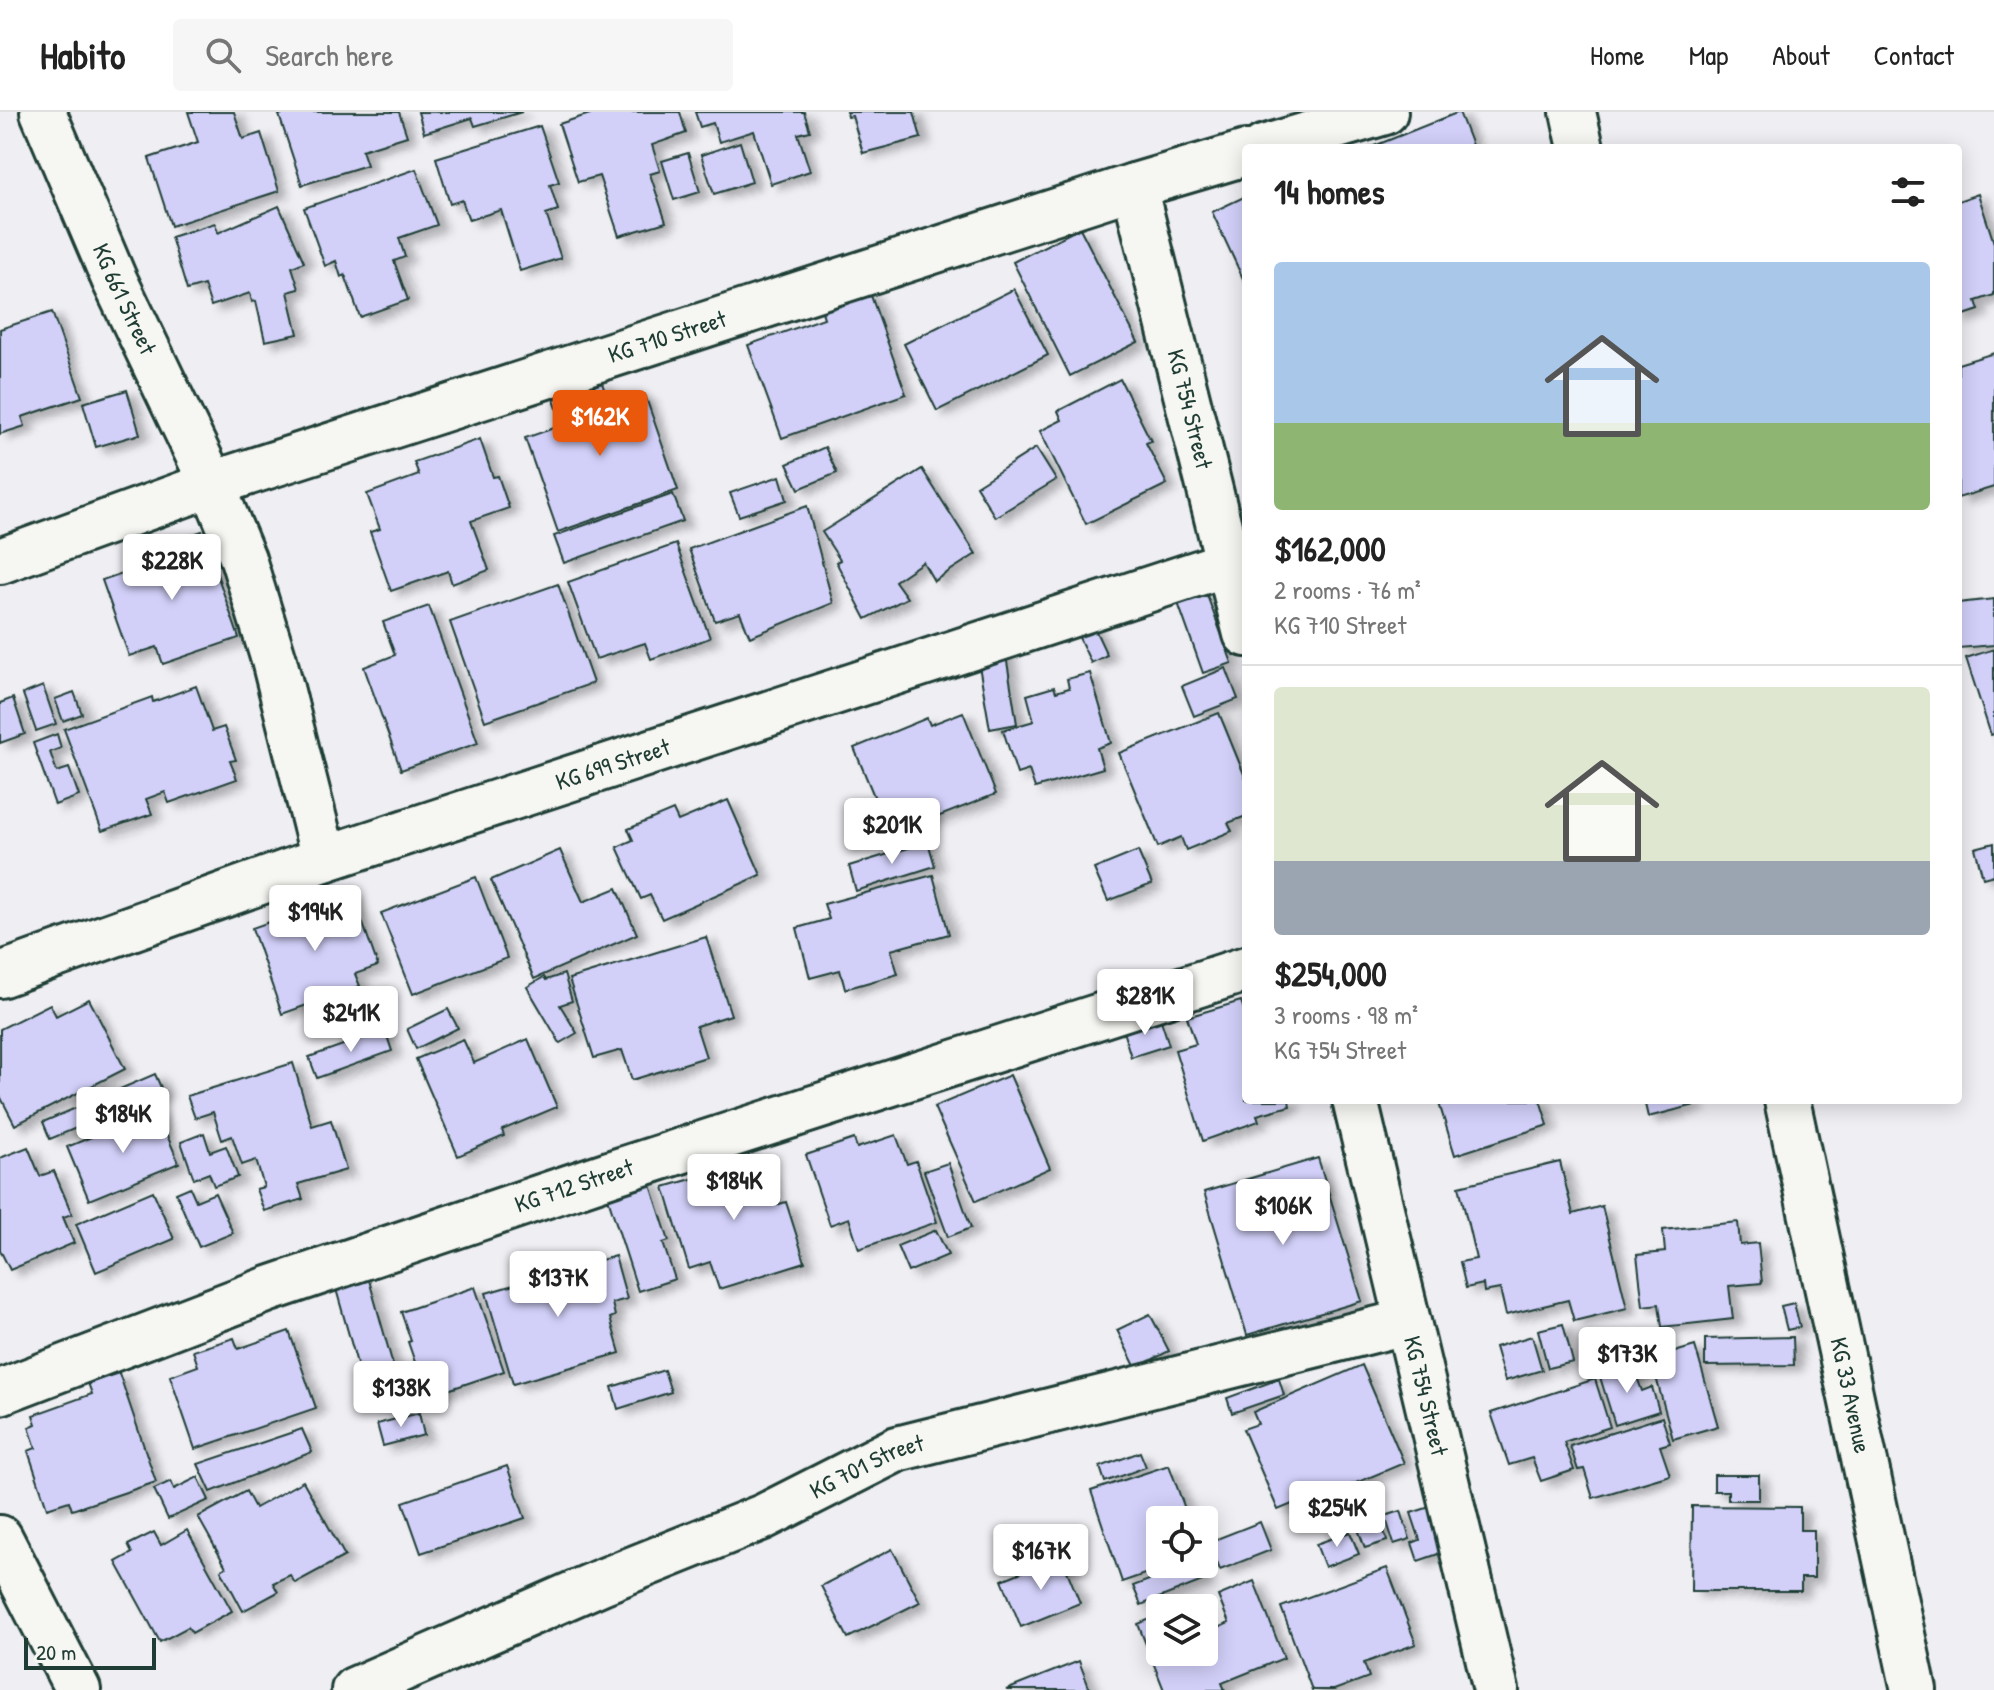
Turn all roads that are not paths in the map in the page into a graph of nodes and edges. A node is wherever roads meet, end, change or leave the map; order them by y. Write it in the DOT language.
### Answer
graph roads {
  1 [pos="43,112"];
  2 [pos="1385,112"];
  3 [pos="1573,112"];
  4 [pos="1277,144"];
  5 [pos="1580,144"];
  6 [pos="1242,154"];
  7 [pos="1134,186"];
  8 [pos="212,484"];
  9 [pos="0,561"];
  10 [pos="1229,563"];
  11 [pos="1242,617"];
  12 [pos="324,859"];
  13 [pos="1242,970"];
  14 [pos="0,975"];
  15 [pos="1356,1104"];
  16 [pos="1788,1104"];
  17 [pos="1406,1322"];
  18 [pos="0,1392"];
  19 [pos="0,1538"];
  20 [pos="78,1690"];
  21 [pos="354,1690"];
  22 [pos="1496,1690"];
  23 [pos="1914,1690"];
  1 -- 8 [label="street, KG 661 Street"];
  2 -- 4 [label="street"];
  3 -- 5 [label="street"];
  6 -- 7 [label="street, KG 710 Street"];
  7 -- 8 [label="street, KG 710 Street"];
  7 -- 10 [label="street, KG 754 Street"];
  8 -- 9 [label="street, KG 710 Street"];
  8 -- 12 [label="street, KG 661 Street"];
  10 -- 11 [label="street, KG 754 Street"];
  10 -- 12 [label="street, KG 699 Street"];
  12 -- 14 [label="street, KG 699 Street"];
  13 -- 18 [label="street, KG 712 Street"];
  15 -- 17 [label="street, KG 754 Street"];
  16 -- 23 [label="street, KG 33 Avenue"];
  17 -- 21 [label="street, KG 701 Street"];
  17 -- 22 [label="street, KG 754 Street"];
  19 -- 20 [label="street"];
}
